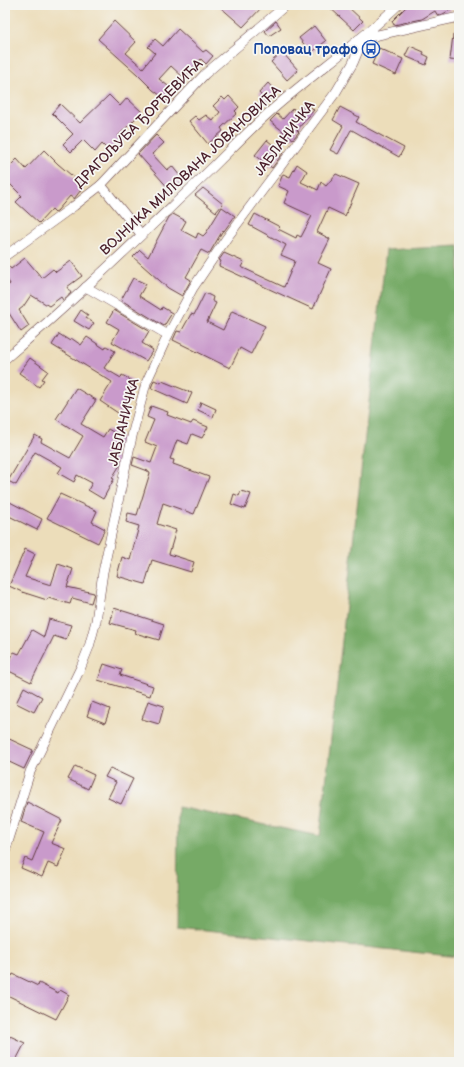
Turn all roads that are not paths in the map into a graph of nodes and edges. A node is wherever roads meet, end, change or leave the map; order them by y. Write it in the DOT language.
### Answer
graph roads {
  1 [pos="286,5"];
  2 [pos="398,5"];
  3 [pos="459,17"];
  4 [pos="359,39"];
  5 [pos="101,185"];
  6 [pos="141,234"];
  7 [pos="5,256"];
  8 [pos="86,287"];
  9 [pos="168,335"];
  10 [pos="5,359"];
  11 [pos="5,852"];
  1 -- 5 [label="street, ДРАГОЉУБА ЂОРЂЕВИЋА"];
  2 -- 4 [label="street, ВОЈНИКА МИЛОВАНА ЈОВАНОВИЋА"];
  3 -- 4 [label="street"];
  4 -- 6 [label="street, ВОЈНИКА МИЛОВАНА ЈОВАНОВИЋА"];
  4 -- 9 [label="street, ЈАБЛАНИЧКА"];
  5 -- 6 [label="street"];
  5 -- 7 [label="street, ДРАГОЉУБА ЂОРЂЕВИЋА"];
  6 -- 8 [label="street, ВОЈНИКА МИЛОВАНА ЈОВАНОВИЋА"];
  8 -- 9 [label="street"];
  8 -- 10 [label="street, ВОЈНИКА МИЛОВАНА ЈОВАНОВИЋА"];
  9 -- 11 [label="street, ЈАБЛАНИЧКА"];
}
